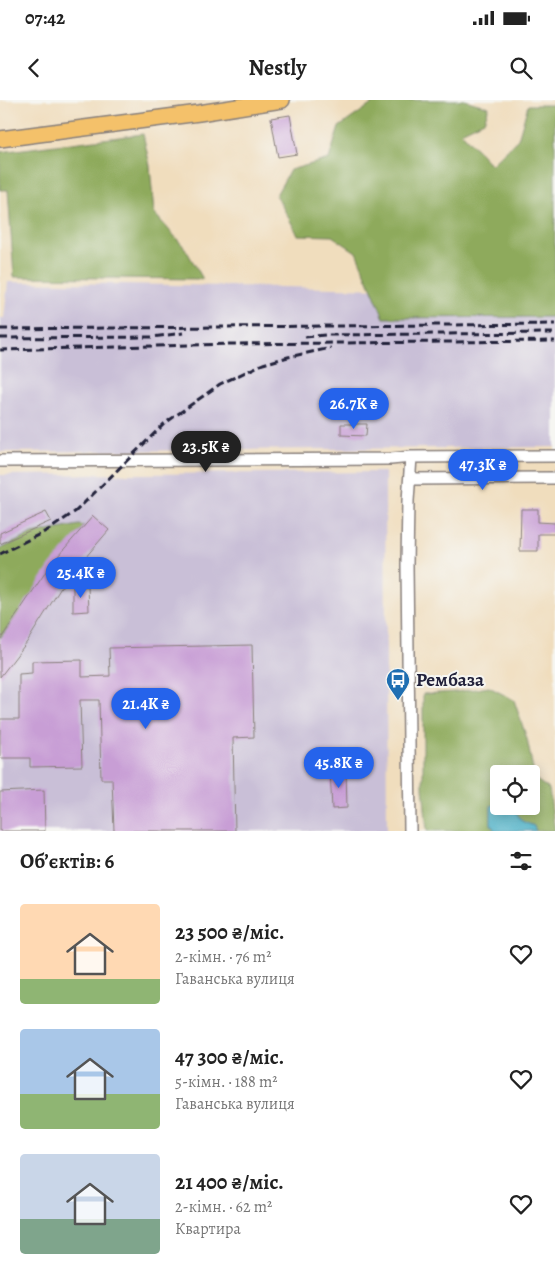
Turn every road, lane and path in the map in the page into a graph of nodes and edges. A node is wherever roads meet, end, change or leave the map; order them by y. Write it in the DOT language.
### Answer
graph roads {
  1 [pos="282,100"];
  2 [pos="0,139"];
  3 [pos="555,456"];
  4 [pos="411,457"];
  5 [pos="0,461"];
  6 [pos="410,478"];
  7 [pos="555,478"];
  8 [pos="410,831"];
  1 -- 2 [label="main road"];
  3 -- 4 [label="street"];
  4 -- 5 [label="street"];
  4 -- 6 [label="street"];
  6 -- 7 [label="street"];
  6 -- 8 [label="street"];
}
